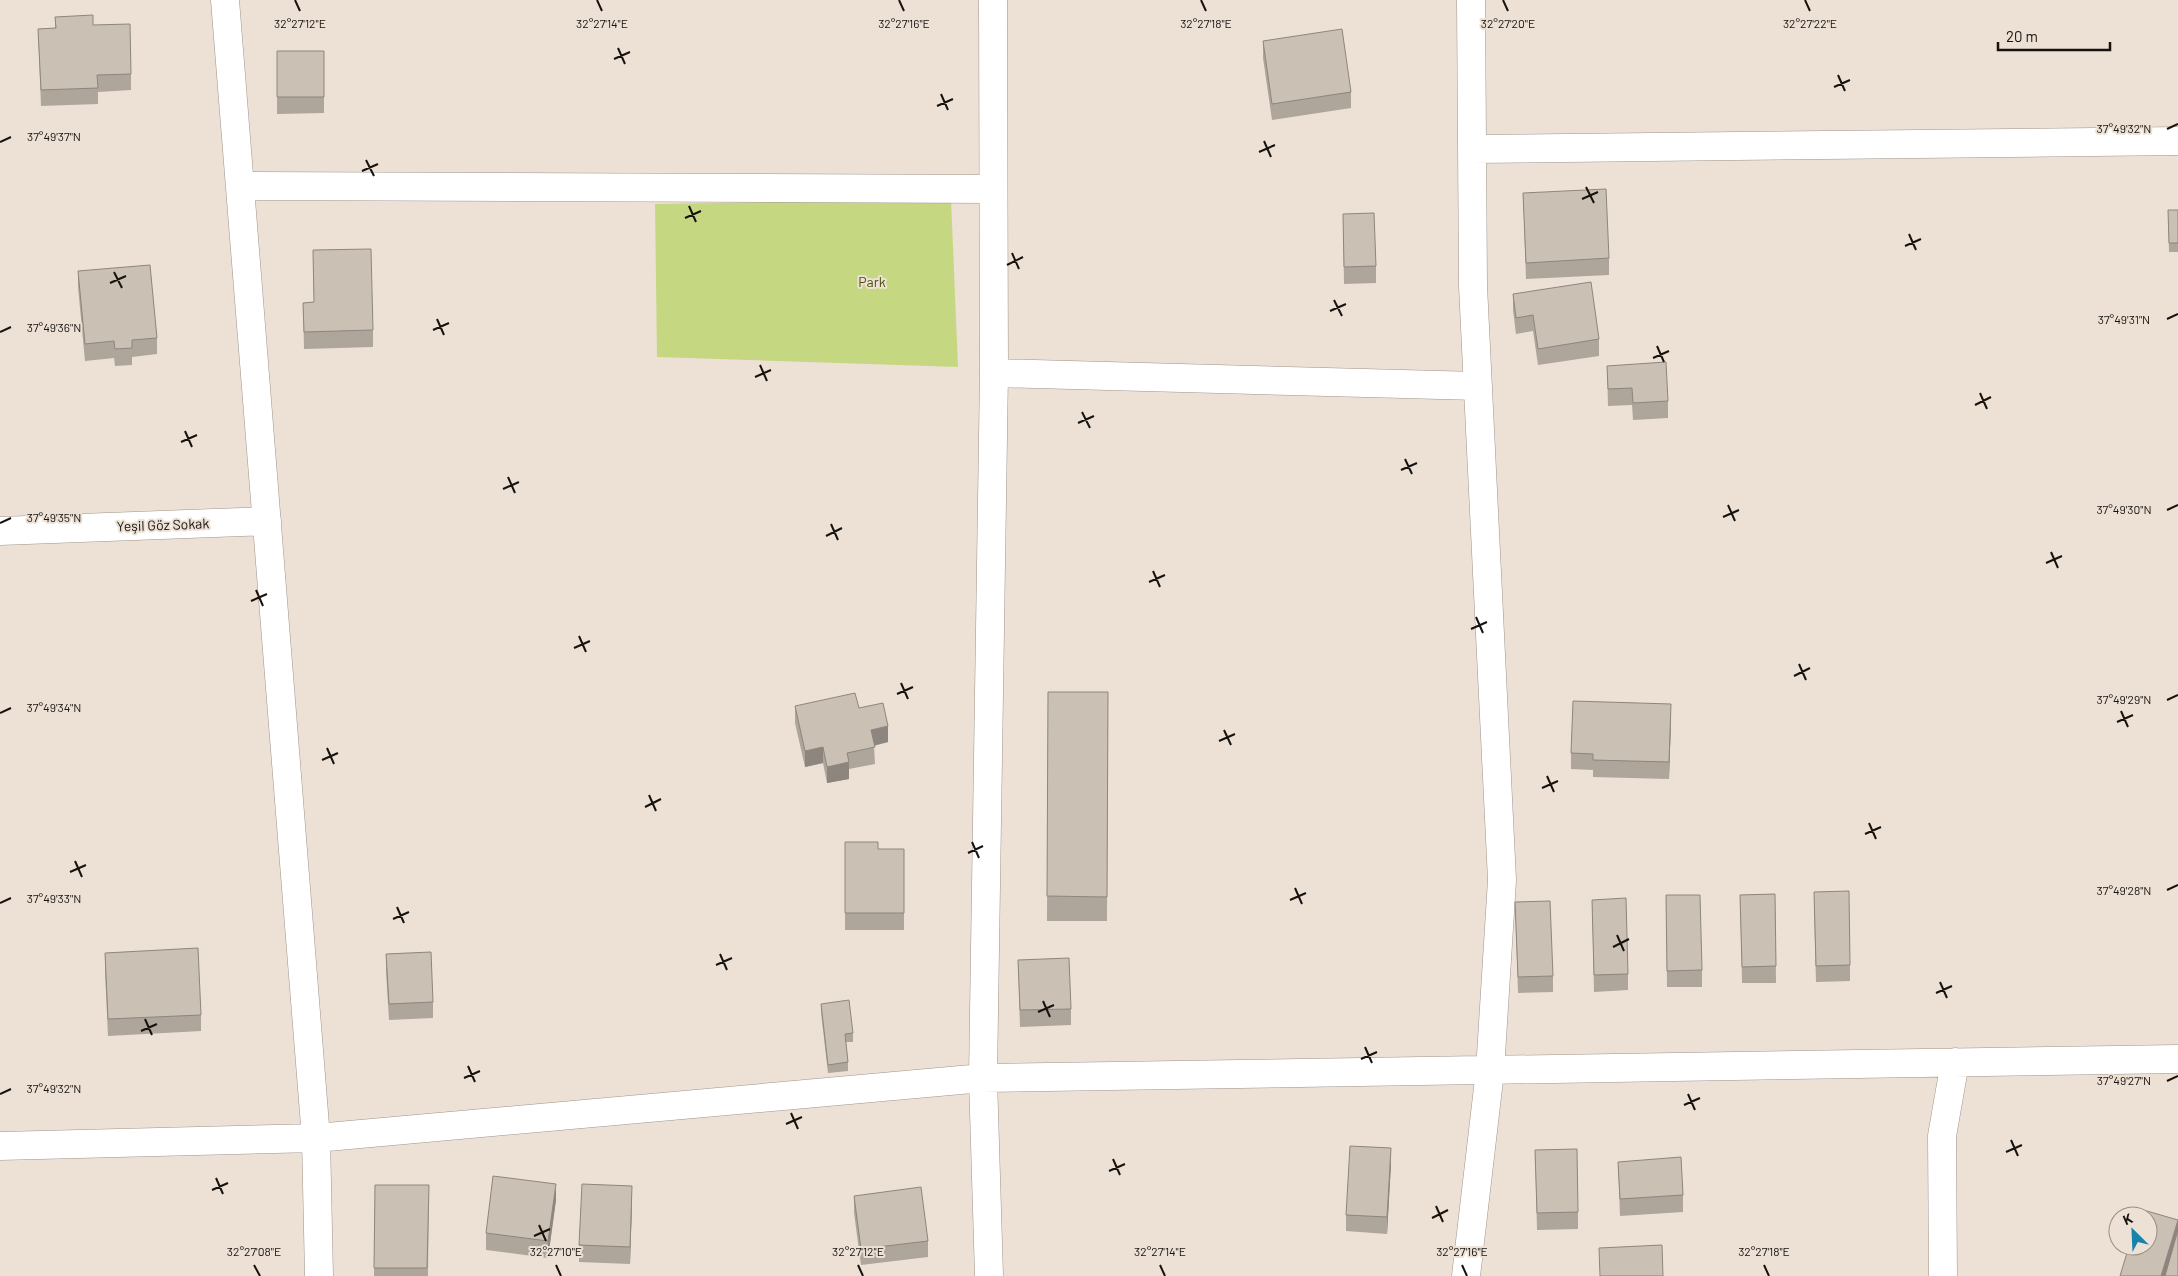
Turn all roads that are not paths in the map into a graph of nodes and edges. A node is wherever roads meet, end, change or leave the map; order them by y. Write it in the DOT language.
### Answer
graph roads {
  1 [pos="225,0"];
  2 [pos="993,0"];
  3 [pos="1471,0"];
  4 [pos="2178,141"];
  5 [pos="1472,149"];
  6 [pos="240,186"];
  7 [pos="993,189"];
  8 [pos="994,373"];
  9 [pos="1478,386"];
  10 [pos="267,521"];
  11 [pos="0,530"];
  12 [pos="2178,1060"];
  13 [pos="1955,1062"];
  14 [pos="1490,1071"];
  15 [pos="983,1078"];
  16 [pos="316,1138"];
  17 [pos="0,1146"];
  18 [pos="319,1276"];
  19 [pos="989,1276"];
  20 [pos="1466,1276"];
  21 [pos="1943,1276"];
  1 -- 6 [label="street"];
  2 -- 7 [label="street"];
  3 -- 5 [label="street"];
  4 -- 5 [label="street"];
  5 -- 9 [label="street"];
  6 -- 7 [label="street"];
  6 -- 10 [label="street"];
  7 -- 8 [label="street"];
  8 -- 9 [label="street"];
  8 -- 15 [label="street"];
  9 -- 14 [label="street"];
  10 -- 11 [label="street, Yeşil Göz Sokak"];
  10 -- 16 [label="street"];
  12 -- 13 [label="street"];
  13 -- 14 [label="street"];
  13 -- 21 [label="street"];
  14 -- 15 [label="street"];
  14 -- 20 [label="street"];
  15 -- 16 [label="street"];
  15 -- 19 [label="street"];
  16 -- 17 [label="street"];
  16 -- 18 [label="street"];
}
